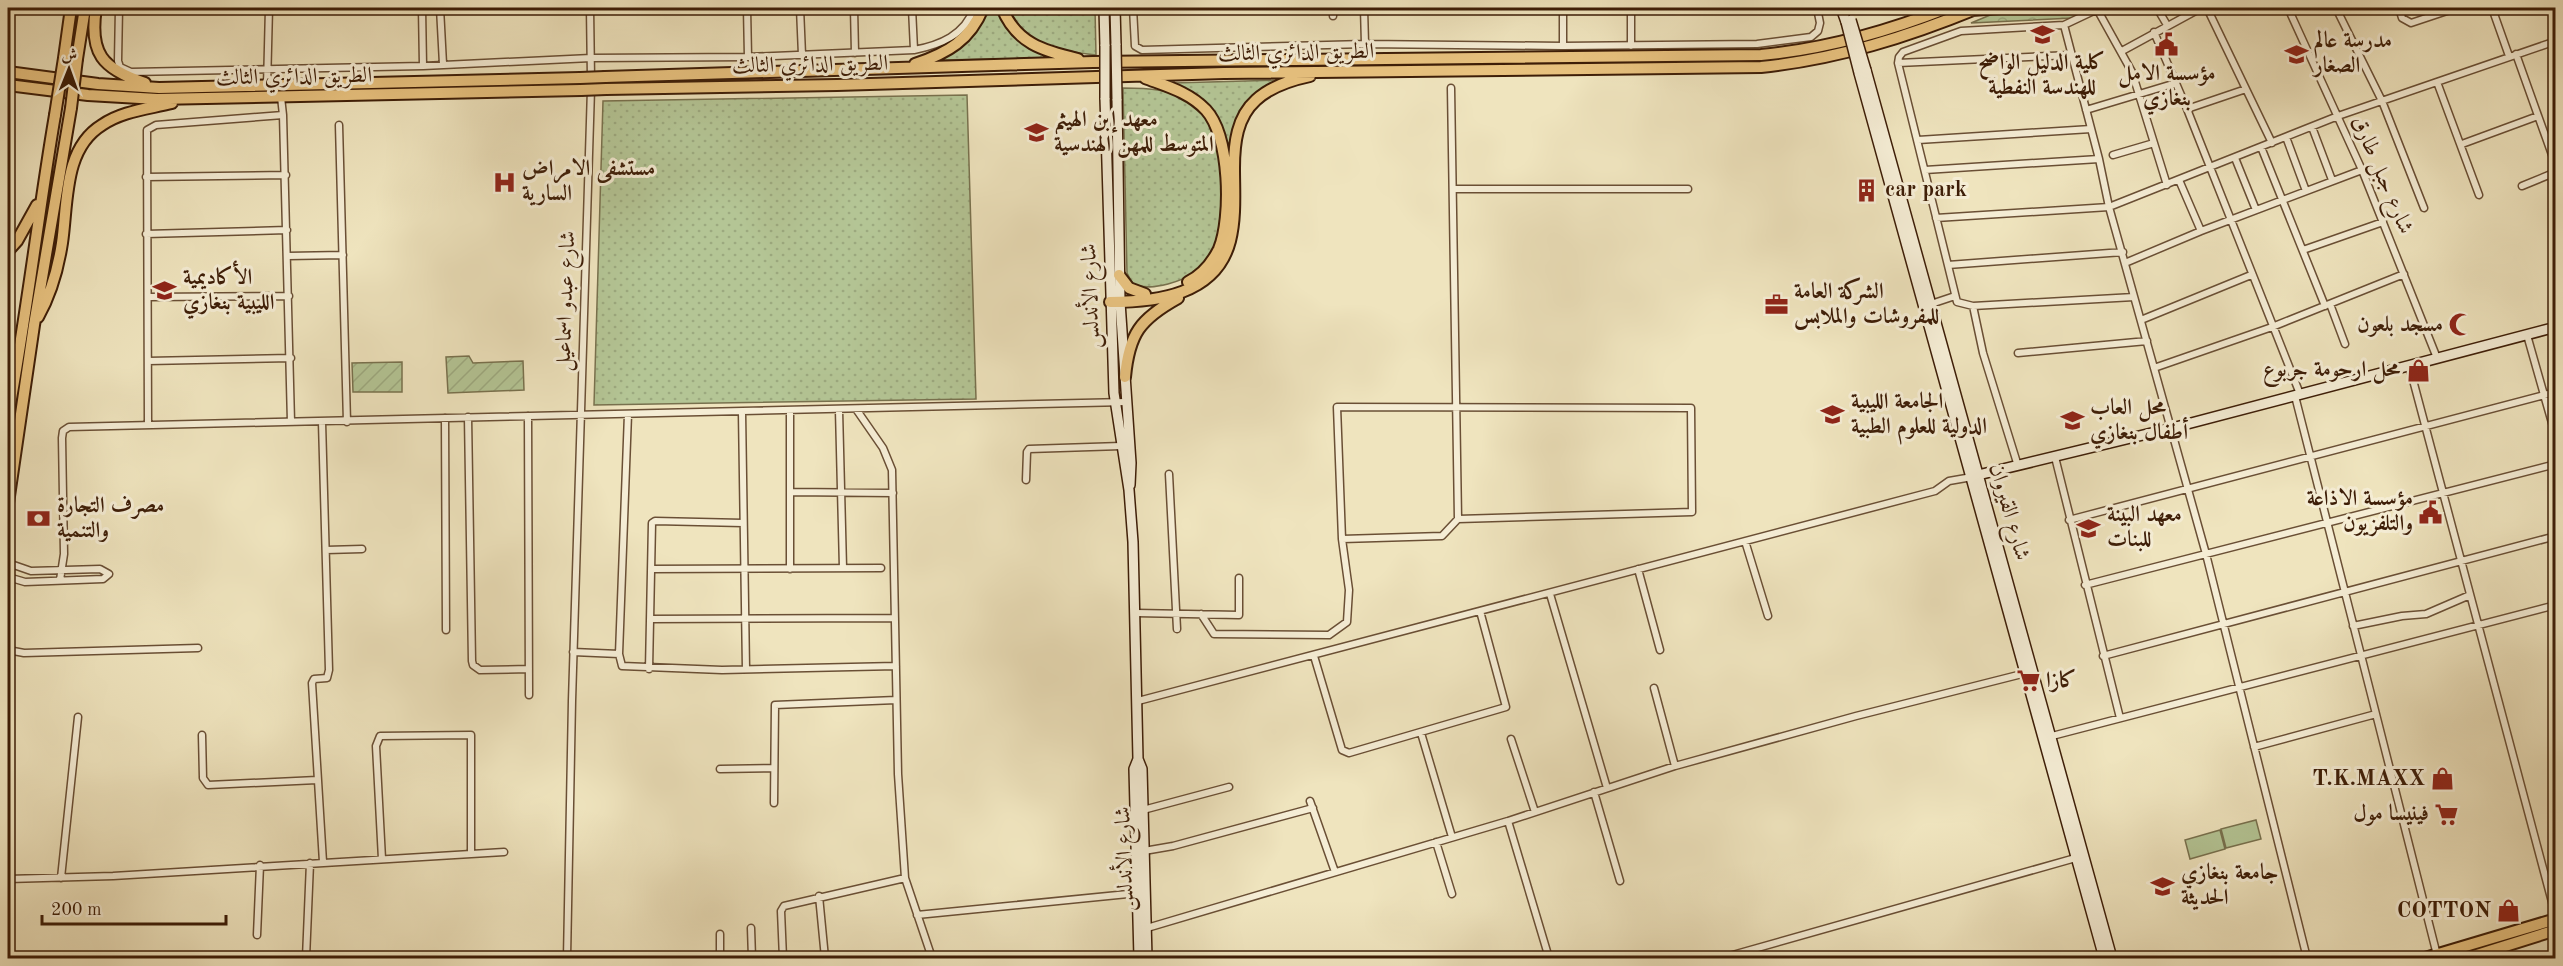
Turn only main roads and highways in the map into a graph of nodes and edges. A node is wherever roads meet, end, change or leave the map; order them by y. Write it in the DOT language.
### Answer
graph roads {
  1 [pos="72,8"];
  2 [pos="85,8"];
  3 [pos="96,8"];
  4 [pos="983,8"];
  5 [pos="1002,8"];
  6 [pos="1104,8"];
  7 [pos="1115,8"];
  8 [pos="1841,8"];
  9 [pos="1848,8"];
  10 [pos="1947,8"];
  11 [pos="2001,8"];
  12 [pos="1975,9"];
  13 [pos="1849,21"];
  14 [pos="1093,62"];
  15 [pos="905,67"];
  16 [pos="1863,71"];
  17 [pos="8,72"];
  18 [pos="1327,72"];
  19 [pos="1139,75"];
  20 [pos="8,85"];
  21 [pos="159,88"];
  22 [pos="188,99"];
  23 [pos="41,196"];
  24 [pos="8,251"];
  25 [pos="1119,275"];
  26 [pos="1198,286"];
  27 [pos="1145,294"];
  28 [pos="1115,299"];
  29 [pos="34,325"];
  30 [pos="2556,327"];
  31 [pos="1125,377"];
  32 [pos="8,415"];
  33 [pos="1975,476"];
  34 [pos="1129,490"];
  35 [pos="8,503"];
  36 [pos="1138,759"];
  37 [pos="2080,857"];
  38 [pos="2556,918"];
  39 [pos="2556,930"];
  40 [pos="1140,958"];
  41 [pos="1147,958"];
  42 [pos="2104,958"];
  43 [pos="2112,958"];
  44 [pos="2425,958"];
  45 [pos="2467,958"];
  1 -- 23 [label="main road, bridge"];
  2 -- 29 [label="main road, bridge"];
  3 -- 21 [label="main road"];
  4 -- 15 [label="main road"];
  5 -- 14 [label="main road"];
  6 -- 28 [label="main road, شارع الأندلس, bridge"];
  7 -- 25 [label="main road, شارع الأندلس, bridge"];
  8 -- 13 [label="main road, شارع القيروان"];
  9 -- 13 [label="main road, شارع القيروان"];
  10 -- 14 [label="main road, الطريق الدائري الثالث"];
  11 -- 12 [label="main road, الطريق الدائري الثالث"];
  12 -- 18 [label="main road, الطريق الدائري الثالث"];
  13 -- 16 [label="main road, شارع القيروان, bridge"];
  14 -- 15 [label="main road, الطريق الدائري الثالث"];
  15 -- 21 [label="main road, الطريق الدائري الثالث, bridge"];
  16 -- 33 [label="main road, شارع القيروان"];
  16 -- 33 [label="main road, شارع القيروان"];
  17 -- 21 [label="main road, الطريق الدائري الثالث"];
  18 -- 19 [label="main road, الطريق الدائري الثالث"];
  18 -- 26 [label="main road"];
  19 -- 22 [label="main road, الطريق الدائري الثالث, bridge"];
  19 -- 27 [label="main road"];
  20 -- 22 [label="main road, الطريق الدائري الثالث"];
  22 -- 29 [label="main road"];
  23 -- 24 [label="main road"];
  23 -- 32 [label="main road"];
  25 -- 27 [label="main road"];
  25 -- 28 [label="main road, شارع الأندلس"];
  26 -- 28 [label="main road"];
  26 -- 31 [label="main road"];
  27 -- 28 [label="main road"];
  28 -- 31 [label="main road, شارع الأندلس"];
  28 -- 34 [label="main road, شارع الأندلس"];
  29 -- 35 [label="main road"];
  30 -- 33 [label="main road"];
  31 -- 34 [label="main road, شارع الأندلس"];
  33 -- 37 [label="main road, شارع القيروان"];
  33 -- 37 [label="main road, شارع القيروان"];
  34 -- 36 [label="main road, شارع الأندلس"];
  36 -- 40 [label="main road, شارع الأندلس"];
  36 -- 41 [label="main road, شارع الأندلس"];
  37 -- 42 [label="main road, شارع القيروان"];
  37 -- 43 [label="main road, شارع القيروان"];
  38 -- 44 [label="main road"];
  39 -- 45 [label="main road"];
}
